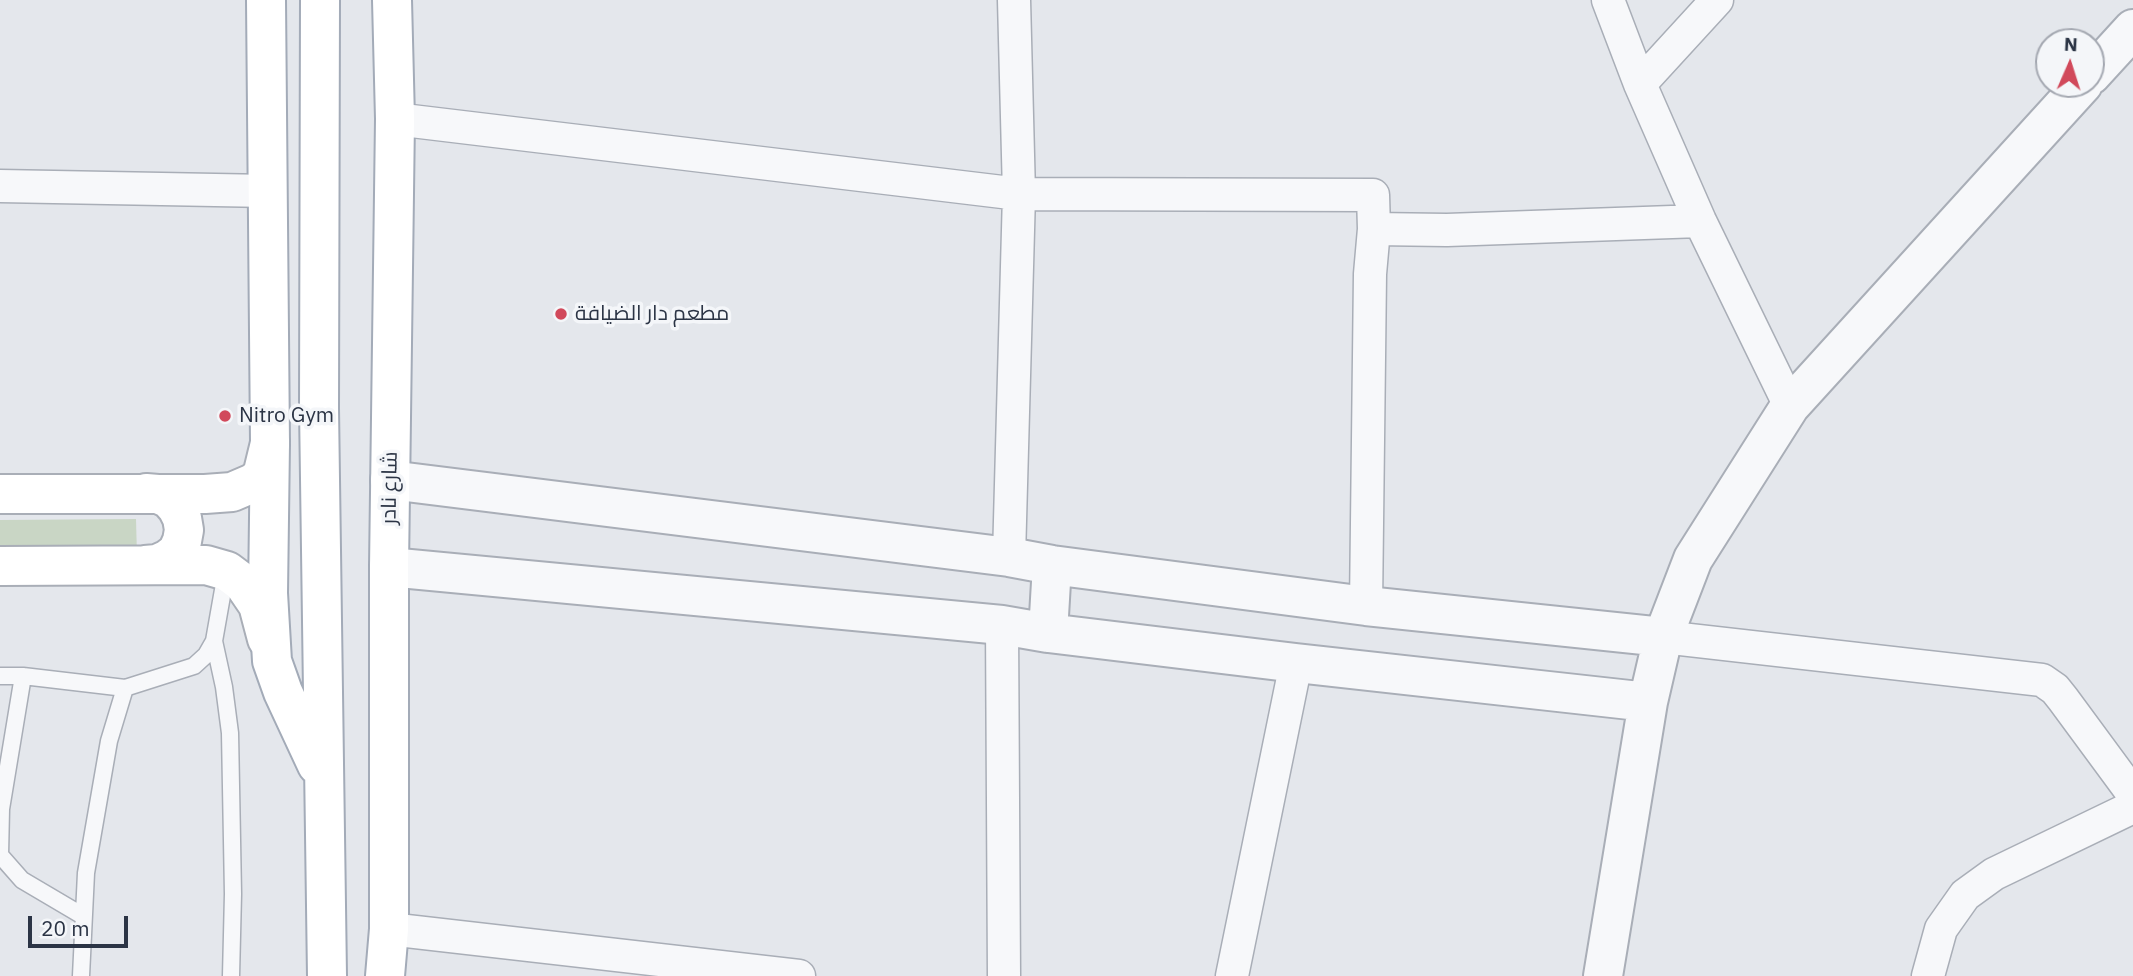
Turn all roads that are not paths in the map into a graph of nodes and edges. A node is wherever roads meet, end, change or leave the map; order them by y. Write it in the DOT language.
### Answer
graph roads {
  1 [pos="266,0"];
  2 [pos="320,0"];
  3 [pos="392,0"];
  4 [pos="1014,0"];
  5 [pos="1608,0"];
  6 [pos="1717,0"];
  7 [pos="2128,46"];
  8 [pos="2105,64"];
  9 [pos="1640,85"];
  10 [pos="2070,98"];
  11 [pos="395,118"];
  12 [pos="0,186"];
  13 [pos="268,191"];
  14 [pos="1019,194"];
  15 [pos="1700,221"];
  16 [pos="1374,229"];
  17 [pos="1790,406"];
  18 [pos="270,443"];
  19 [pos="390,480"];
  20 [pos="146,493"];
  21 [pos="0,494"];
  22 [pos="1009,557"];
  23 [pos="145,565"];
  24 [pos="1052,565"];
  25 [pos="0,566"];
  26 [pos="390,566"];
  27 [pos="226,571"];
  28 [pos="1366,606"];
  29 [pos="1002,625"];
  30 [pos="1048,633"];
  31 [pos="1663,637"];
  32 [pos="214,641"];
  33 [pos="272,661"];
  34 [pos="1296,663"];
  35 [pos="0,676"];
  36 [pos="23,676"];
  37 [pos="125,688"];
  38 [pos="1648,702"];
  39 [pos="2133,794"];
  40 [pos="2133,807"];
  41 [pos="324,817"];
  42 [pos="83,916"];
  43 [pos="389,929"];
  44 [pos="81,976"];
  45 [pos="231,976"];
  46 [pos="327,976"];
  47 [pos="385,976"];
  48 [pos="799,976"];
  49 [pos="1004,976"];
  50 [pos="1232,976"];
  51 [pos="1603,976"];
  52 [pos="1928,976"];
  1 -- 13 [label="main road"];
  2 -- 41 [label="main road"];
  3 -- 11 [label="main road, شارع نادر"];
  4 -- 14 [label="street"];
  5 -- 9 [label="street"];
  6 -- 9 [label="street"];
  7 -- 8 [label="street"];
  9 -- 15 [label="street"];
  10 -- 17 [label="street"];
  11 -- 14 [label="street"];
  11 -- 19 [label="main road, شارع نادر"];
  12 -- 13 [label="street"];
  13 -- 18 [label="main road"];
  14 -- 16 [label="street"];
  14 -- 22 [label="street"];
  15 -- 16 [label="street"];
  15 -- 17 [label="street"];
  16 -- 28 [label="street"];
  17 -- 31 [label="street"];
  18 -- 20 [label="main road"];
  18 -- 33 [label="main road"];
  19 -- 22 [label="street"];
  19 -- 26 [label="main road, شارع نادر"];
  20 -- 21 [label="main road"];
  20 -- 23 [label="main road"];
  22 -- 24 [label="street"];
  23 -- 25 [label="main road"];
  23 -- 27 [label="main road"];
  24 -- 28 [label="street"];
  24 -- 30 [label="street"];
  26 -- 29 [label="street"];
  26 -- 43 [label="main road, شارع نادر"];
  27 -- 32 [label="lane"];
  27 -- 33 [label="main road"];
  28 -- 31 [label="street"];
  29 -- 30 [label="street"];
  29 -- 49 [label="street"];
  30 -- 34 [label="street"];
  31 -- 38 [label="street"];
  31 -- 39 [label="street"];
  32 -- 37 [label="lane"];
  32 -- 45 [label="lane"];
  33 -- 41 [label="main road"];
  34 -- 38 [label="street"];
  34 -- 50 [label="street"];
  35 -- 36 [label="lane"];
  36 -- 37 [label="lane"];
  36 -- 42 [label="lane"];
  37 -- 42 [label="lane"];
  38 -- 51 [label="street"];
  40 -- 52 [label="street"];
  41 -- 46 [label="main road"];
  42 -- 44 [label="lane"];
  43 -- 47 [label="main road, شارع نادر"];
  43 -- 48 [label="street"];
}
